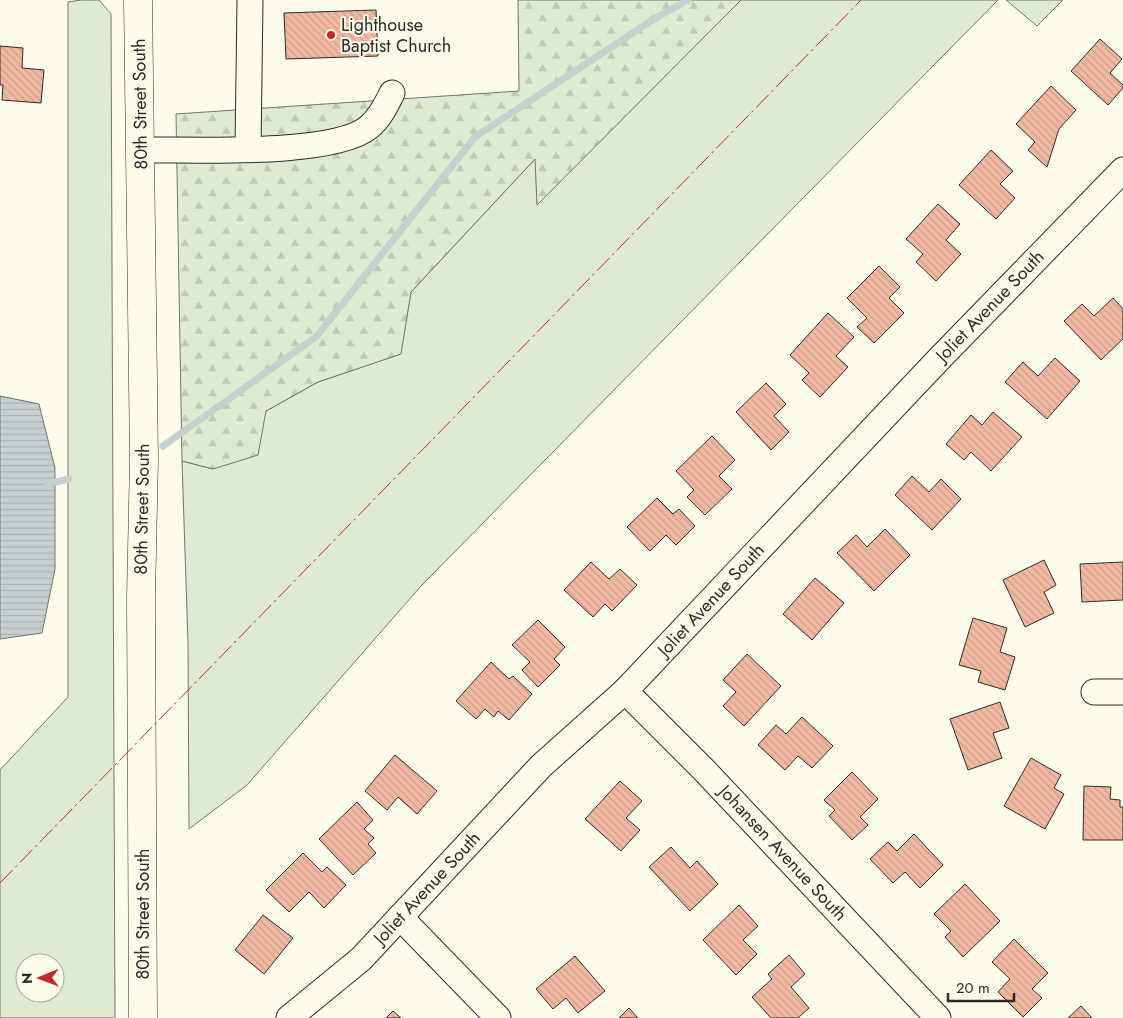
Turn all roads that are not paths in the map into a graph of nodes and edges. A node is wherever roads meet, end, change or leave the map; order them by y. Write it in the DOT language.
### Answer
graph roads {
  1 [pos="138,0"];
  2 [pos="250,0"];
  3 [pos="392,93"];
  4 [pos="248,149"];
  5 [pos="140,150"];
  6 [pos="1123,170"];
  7 [pos="625,691"];
  8 [pos="1094,692"];
  9 [pos="1123,692"];
  10 [pos="400,917"];
  11 [pos="143,1018"];
  12 [pos="289,1018"];
  13 [pos="498,1018"];
  14 [pos="938,1018"];
  1 -- 5 [label="main road, 80th Street South"];
  2 -- 4 [label="street"];
  3 -- 4 [label="street"];
  4 -- 5 [label="street"];
  5 -- 11 [label="main road, 80th Street South"];
  6 -- 7 [label="street, Joliet Avenue South"];
  7 -- 10 [label="street, Joliet Avenue South"];
  7 -- 14 [label="street, Johansen Avenue South"];
  8 -- 9 [label="street"];
  10 -- 12 [label="street, Joliet Avenue South"];
  10 -- 13 [label="street"];
}
